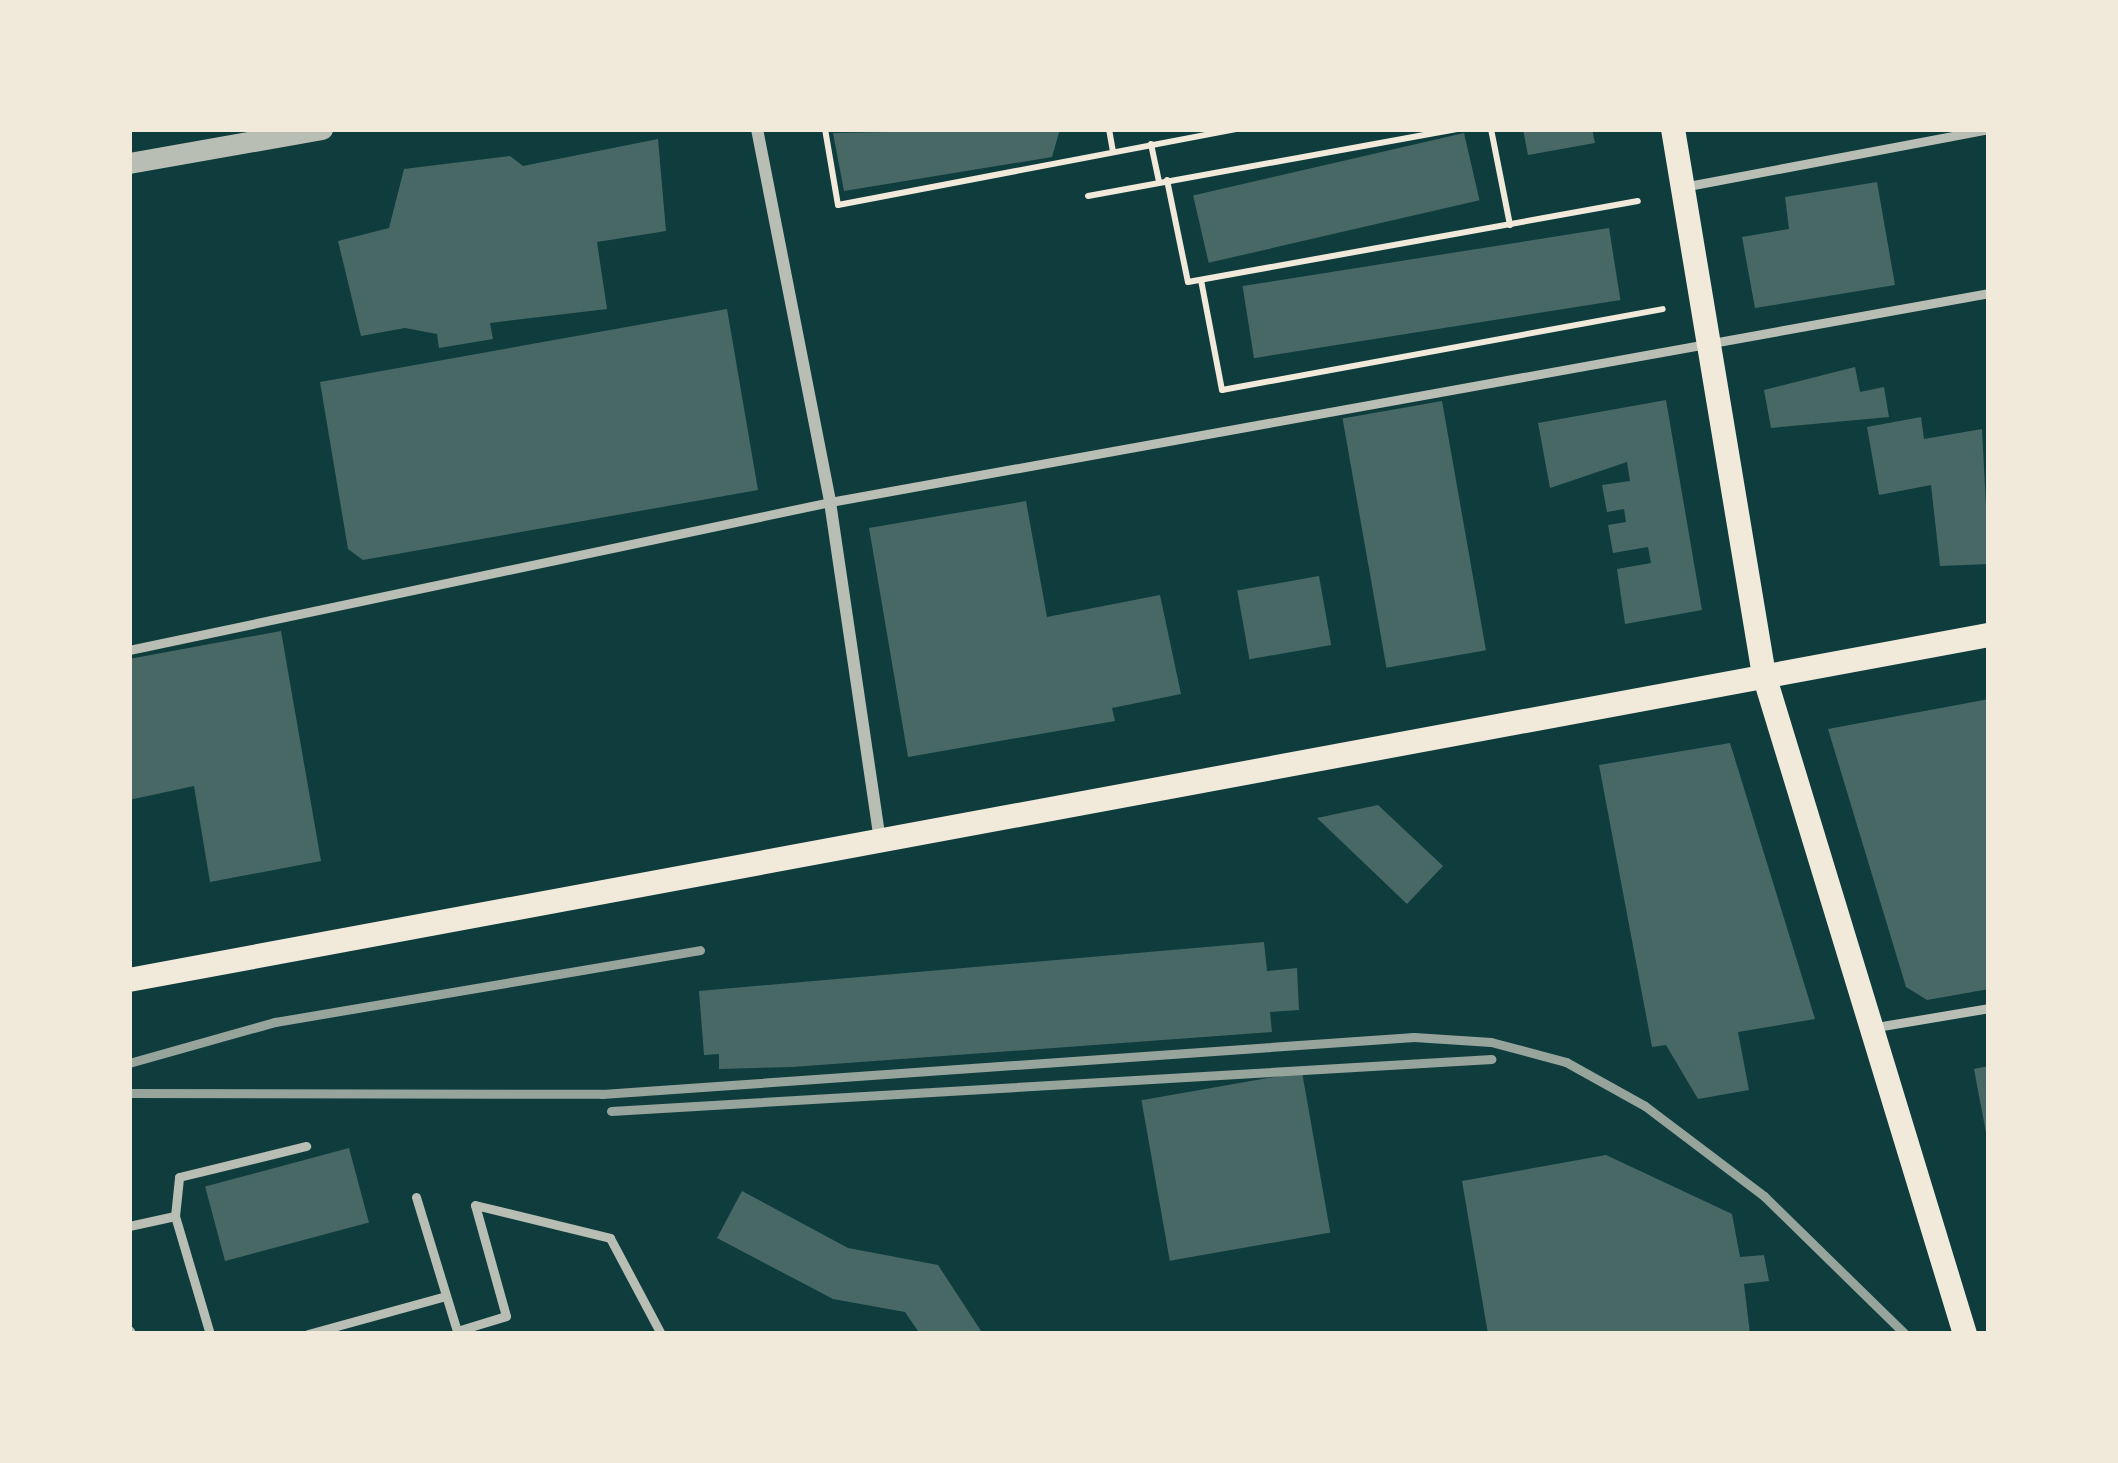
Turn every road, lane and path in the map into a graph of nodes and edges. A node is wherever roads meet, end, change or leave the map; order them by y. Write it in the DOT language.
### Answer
graph roads {
  1 [pos="322,129"];
  2 [pos="757,129"];
  3 [pos="825,129"];
  4 [pos="1109,129"];
  5 [pos="1236,129"];
  6 [pos="1457,129"];
  7 [pos="1491,129"];
  8 [pos="1673,129"];
  9 [pos="1989,129"];
  10 [pos="1151,144"];
  11 [pos="1113,152"];
  12 [pos="129,164"];
  13 [pos="1163,180"];
  14 [pos="1683,187"];
  15 [pos="1088,196"];
  16 [pos="1638,201"];
  17 [pos="1510,225"];
  18 [pos="1201,280"];
  19 [pos="1989,292"];
  20 [pos="1663,309"];
  21 [pos="1709,344"];
  22 [pos="830,502"];
  23 [pos="1989,635"];
  24 [pos="129,650"];
  25 [pos="1764,675"];
  26 [pos="880,843"];
  27 [pos="129,980"];
  28 [pos="1989,1008"];
  29 [pos="1870,1028"];
  30 [pos="306,1146"];
  31 [pos="416,1197"];
  32 [pos="175,1216"];
  33 [pos="129,1226"];
  34 [pos="446,1296"];
  35 [pos="458,1332"];
  36 [pos="210,1334"];
  37 [pos="308,1334"];
  38 [pos="661,1334"];
  39 [pos="1965,1334"];
  1 -- 12 [label="street"];
  2 -- 22 [label="street"];
  3 -- 11 [label="path"];
  4 -- 11 [label="path"];
  5 -- 10 [label="path"];
  6 -- 13 [label="path"];
  7 -- 17 [label="path"];
  8 -- 14 [label="main road"];
  9 -- 14 [label="lane"];
  10 -- 11 [label="path"];
  10 -- 13 [label="path"];
  13 -- 15 [label="path"];
  13 -- 18 [label="path"];
  14 -- 21 [label="main road"];
  16 -- 17 [label="path"];
  17 -- 18 [label="path"];
  18 -- 20 [label="path"];
  19 -- 21 [label="lane"];
  21 -- 22 [label="lane"];
  21 -- 25 [label="main road"];
  22 -- 24 [label="lane"];
  22 -- 26 [label="street"];
  23 -- 25 [label="main road"];
  25 -- 26 [label="main road"];
  25 -- 29 [label="main road"];
  26 -- 27 [label="main road"];
  28 -- 29 [label="lane"];
  29 -- 39 [label="main road"];
  30 -- 32 [label="lane"];
  31 -- 34 [label="lane"];
  32 -- 33 [label="lane"];
  32 -- 36 [label="lane"];
  34 -- 35 [label="lane"];
  34 -- 37 [label="lane"];
  35 -- 38 [label="lane"];
}
